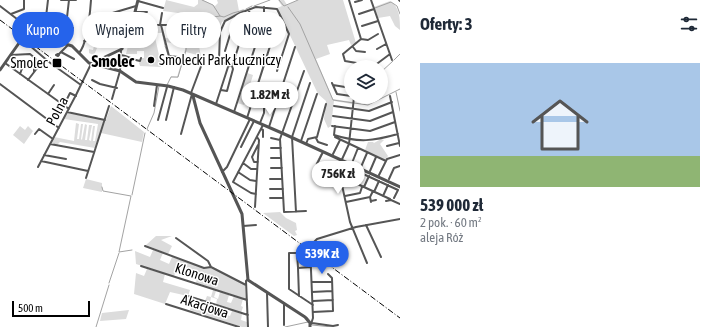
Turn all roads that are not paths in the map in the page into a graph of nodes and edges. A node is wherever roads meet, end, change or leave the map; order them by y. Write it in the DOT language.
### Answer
graph roads {
  1 [pos="24,0"];
  2 [pos="48,0"];
  3 [pos="60,0"];
  4 [pos="69,0"];
  5 [pos="76,0"];
  6 [pos="91,0"];
  7 [pos="138,0"];
  8 [pos="349,0"];
  9 [pos="362,0"];
  10 [pos="371,0"];
  11 [pos="355,2"];
  12 [pos="0,6"];
  13 [pos="136,6"];
  14 [pos="264,7"];
  15 [pos="162,8"];
  16 [pos="250,9"];
  17 [pos="374,9"];
  18 [pos="47,12"];
  19 [pos="68,12"];
  20 [pos="90,12"];
  21 [pos="115,12"];
  22 [pos="134,12"];
  23 [pos="243,12"];
  24 [pos="278,12"];
  25 [pos="162,13"];
  26 [pos="11,14"];
  27 [pos="359,14"];
  28 [pos="229,19"];
  29 [pos="378,21"];
  30 [pos="161,25"];
  31 [pos="166,25"];
  32 [pos="362,26"];
  33 [pos="286,28"];
  34 [pos="221,30"];
  35 [pos="378,34"];
  36 [pos="229,38"];
  37 [pos="361,39"];
  38 [pos="286,43"];
  39 [pos="386,44"];
  40 [pos="82,46"];
  41 [pos="74,47"];
  42 [pos="295,47"];
  43 [pos="352,47"];
  44 [pos="16,48"];
  45 [pos="33,48"];
  46 [pos="65,48"];
  47 [pos="219,48"];
  48 [pos="270,48"];
  49 [pos="284,48"];
  50 [pos="377,49"];
  51 [pos="121,50"];
  52 [pos="225,51"];
  53 [pos="365,52"];
  54 [pos="79,53"];
  55 [pos="390,54"];
  56 [pos="11,55"];
  57 [pos="121,55"];
  58 [pos="178,57"];
  59 [pos="141,58"];
  60 [pos="36,59"];
  61 [pos="74,59"];
  62 [pos="392,60"];
  63 [pos="203,61"];
  64 [pos="5,63"];
  65 [pos="91,64"];
  66 [pos="101,66"];
  67 [pos="230,66"];
  68 [pos="23,68"];
  69 [pos="0,70"];
  70 [pos="277,71"];
  71 [pos="304,71"];
  72 [pos="34,72"];
  73 [pos="120,72"];
  74 [pos="20,74"];
  75 [pos="28,80"];
  76 [pos="92,80"];
  77 [pos="310,83"];
  78 [pos="0,84"];
  79 [pos="54,85"];
  80 [pos="80,85"];
  81 [pos="158,85"];
  82 [pos="168,86"];
  83 [pos="344,86"];
  84 [pos="174,87"];
  85 [pos="116,88"];
  86 [pos="221,90"];
  87 [pos="48,94"];
  88 [pos="192,94"];
  89 [pos="317,94"];
  90 [pos="344,95"];
  91 [pos="76,96"];
  92 [pos="390,96"];
  93 [pos="112,99"];
  94 [pos="392,102"];
  95 [pos="216,104"];
  96 [pos="326,104"];
  97 [pos="353,104"];
  98 [pos="64,105"];
  99 [pos="264,105"];
  100 [pos="109,106"];
  101 [pos="154,106"];
  102 [pos="334,106"];
  103 [pos="69,109"];
  104 [pos="353,109"];
  105 [pos="67,112"];
  106 [pos="234,112"];
  107 [pos="393,112"];
  108 [pos="334,116"];
  109 [pos="249,118"];
  110 [pos="352,119"];
  111 [pos="105,120"];
  112 [pos="158,120"];
  113 [pos="166,120"];
  114 [pos="254,121"];
  115 [pos="395,122"];
  116 [pos="262,124"];
  117 [pos="332,126"];
  118 [pos="336,126"];
  119 [pos="269,127"];
  120 [pos="59,128"];
  121 [pos="351,128"];
  122 [pos="261,129"];
  123 [pos="283,133"];
  124 [pos="35,134"];
  125 [pos="181,134"];
  126 [pos="398,134"];
  127 [pos="257,137"];
  128 [pos="263,137"];
  129 [pos="335,137"];
  130 [pos="271,138"];
  131 [pos="292,138"];
  132 [pos="316,138"];
  133 [pos="53,139"];
  134 [pos="280,140"];
  135 [pos="340,140"];
  136 [pos="350,140"];
  137 [pos="301,142"];
  138 [pos="50,144"];
  139 [pos="259,144"];
  140 [pos="306,144"];
  141 [pos="349,144"];
  142 [pos="327,145"];
  143 [pos="400,145"];
  144 [pos="387,146"];
  145 [pos="241,147"];
  146 [pos="271,148"];
  147 [pos="281,148"];
  148 [pos="358,148"];
  149 [pos="94,152"];
  150 [pos="323,152"];
  151 [pos="367,153"];
  152 [pos="333,154"];
  153 [pos="44,155"];
  154 [pos="400,155"];
  155 [pos="376,157"];
  156 [pos="271,158"];
  157 [pos="281,158"];
  158 [pos="66,159"];
  159 [pos="41,161"];
  160 [pos="386,161"];
  161 [pos="258,162"];
  162 [pos="341,162"];
  163 [pos="243,163"];
  164 [pos="352,163"];
  165 [pos="317,164"];
  166 [pos="400,166"];
  167 [pos="38,167"];
  168 [pos="361,167"];
  169 [pos="271,168"];
  170 [pos="282,168"];
  171 [pos="257,169"];
  172 [pos="88,171"];
  173 [pos="370,171"];
  174 [pos="222,172"];
  175 [pos="238,172"];
  176 [pos="379,175"];
  177 [pos="340,176"];
  178 [pos="369,176"];
  179 [pos="86,178"];
  180 [pos="270,179"];
  181 [pos="282,179"];
  182 [pos="348,179"];
  183 [pos="389,179"];
  184 [pos="257,181"];
  185 [pos="379,181"];
  186 [pos="356,184"];
  187 [pos="388,185"];
  188 [pos="363,187"];
  189 [pos="399,187"];
  190 [pos="283,188"];
  191 [pos="270,189"];
  192 [pos="373,192"];
  193 [pos="256,194"];
  194 [pos="345,196"];
  195 [pos="383,196"];
  196 [pos="370,197"];
  197 [pos="270,198"];
  198 [pos="283,198"];
  199 [pos="394,198"];
  200 [pos="390,199"];
  201 [pos="376,200"];
  202 [pos="386,200"];
  203 [pos="346,202"];
  204 [pos="400,204"];
  205 [pos="255,207"];
  206 [pos="306,211"];
  207 [pos="296,212"];
  208 [pos="400,219"];
  209 [pos="256,225"];
  210 [pos="366,225"];
  211 [pos="243,226"];
  212 [pos="352,228"];
  213 [pos="176,238"];
  214 [pos="145,246"];
  215 [pos="381,257"];
  216 [pos="367,263"];
  217 [pos="141,266"];
  218 [pos="212,267"];
  219 [pos="311,267"];
  220 [pos="298,268"];
  221 [pos="328,274"];
  222 [pos="248,279"];
  223 [pos="312,282"];
  224 [pos="332,282"];
  225 [pos="246,285"];
  226 [pos="332,291"];
  227 [pos="312,292"];
  228 [pos="267,293"];
  229 [pos="188,296"];
  230 [pos="299,296"];
  231 [pos="247,300"];
  232 [pos="333,300"];
  233 [pos="313,301"];
  234 [pos="284,303"];
  235 [pos="166,304"];
  236 [pos="313,305"];
  237 [pos="313,312"];
  238 [pos="248,315"];
  239 [pos="284,325"];
  240 [pos="311,325"];
  241 [pos="338,325"];
  242 [pos="239,327"];
  243 [pos="248,327"];
  244 [pos="268,327"];
  245 [pos="333,327"];
  1 -- 26 [label="street"];
  2 -- 18 [label="street"];
  3 -- 4 [label="street"];
  4 -- 5 [label="street"];
  4 -- 19 [label="street"];
  6 -- 20 [label="street"];
  7 -- 13 [label="street"];
  7 -- 15 [label="street"];
  8 -- 37 [label="street"];
  9 -- 11 [label="street"];
  10 -- 17 [label="street"];
  12 -- 26 [label="street"];
  13 -- 21 [label="street"];
  13 -- 22 [label="street"];
  14 -- 16 [label="street"];
  14 -- 24 [label="street"];
  14 -- 106 [label="street"];
  16 -- 23 [label="street"];
  16 -- 67 [label="street"];
  17 -- 27 [label="street"];
  17 -- 29 [label="street"];
  25 -- 30 [label="street"];
  28 -- 34 [label="street"];
  29 -- 32 [label="street"];
  29 -- 39 [label="street"];
  30 -- 31 [label="street"];
  30 -- 58 [label="street"];
  33 -- 38 [label="street"];
  35 -- 37 [label="street"];
  36 -- 52 [label="street"];
  37 -- 43 [label="street"];
  39 -- 50 [label="street"];
  39 -- 55 [label="street"];
  40 -- 54 [label="street"];
  41 -- 54 [label="street"];
  42 -- 119 [label="street"];
  43 -- 53 [label="street"];
  43 -- 55 [label="street"];
  44 -- 56 [label="street"];
  45 -- 80 [label="street"];
  46 -- 61 [label="street"];
  47 -- 67 [label="street"];
  48 -- 109 [label="street"];
  49 -- 70 [label="street"];
  51 -- 57 [label="street"];
  51 -- 66 [label="street"];
  54 -- 65 [label="street"];
  55 -- 62 [label="street"];
  56 -- 60 [label="street"];
  56 -- 64 [label="street"];
  57 -- 59 [label="street"];
  57 -- 73 [label="street"];
  63 -- 88 [label="street"];
  64 -- 69 [label="street"];
  64 -- 74 [label="street"];
  65 -- 66 [label="street"];
  65 -- 80 [label="street, Polna"];
  66 -- 73 [label="street"];
  67 -- 86 [label="street"];
  67 -- 86 [label="street"];
  68 -- 74 [label="street"];
  71 -- 123 [label="street"];
  72 -- 75 [label="street"];
  73 -- 81 [label="street"];
  73 -- 85 [label="street"];
  74 -- 75 [label="street"];
  75 -- 87 [label="street"];
  76 -- 85 [label="street"];
  77 -- 131 [label="street"];
  78 -- 120 [label="street"];
  79 -- 87 [label="street"];
  80 -- 91 [label="street, Polna"];
  81 -- 82 [label="street"];
  81 -- 101 [label="street"];
  82 -- 84 [label="street"];
  82 -- 112 [label="street"];
  83 -- 90 [label="street"];
  84 -- 88 [label="street"];
  84 -- 113 [label="street"];
  85 -- 93 [label="street"];
  86 -- 95 [label="street"];
  87 -- 98 [label="street"];
  88 -- 95 [label="street"];
  88 -- 125 [label="street"];
  88 -- 174 [label="street"];
  89 -- 137 [label="street"];
  91 -- 98 [label="street"];
  91 -- 103 [label="street, Polna"];
  92 -- 94 [label="street"];
  94 -- 104 [label="street"];
  94 -- 107 [label="street"];
  95 -- 106 [label="street"];
  96 -- 132 [label="street"];
  97 -- 104 [label="street"];
  98 -- 103 [label="street"];
  99 -- 116 [label="street"];
  100 -- 111 [label="street"];
  102 -- 104 [label="street"];
  103 -- 105 [label="street, Polna"];
  104 -- 110 [label="street"];
  105 -- 111 [label="street"];
  105 -- 120 [label="street, Polna"];
  106 -- 109 [label="street"];
  107 -- 110 [label="street"];
  107 -- 115 [label="street"];
  108 -- 110 [label="street"];
  109 -- 114 [label="street"];
  109 -- 174 [label="street"];
  110 -- 121 [label="street"];
  111 -- 172 [label="street"];
  114 -- 116 [label="street"];
  114 -- 145 [label="street"];
  115 -- 121 [label="street"];
  115 -- 126 [label="street"];
  116 -- 119 [label="street"];
  116 -- 122 [label="street"];
  117 -- 118 [label="street"];
  118 -- 121 [label="street"];
  118 -- 136 [label="street"];
  119 -- 123 [label="street"];
  120 -- 133 [label="street, Polna"];
  121 -- 136 [label="street"];
  122 -- 127 [label="street"];
  122 -- 128 [label="street"];
  123 -- 131 [label="street"];
  123 -- 134 [label="street"];
  124 -- 133 [label="street"];
  126 -- 136 [label="street"];
  126 -- 143 [label="street"];
  127 -- 139 [label="street"];
  127 -- 163 [label="street"];
  129 -- 135 [label="street"];
  130 -- 134 [label="street"];
  131 -- 137 [label="street"];
  131 -- 207 [label="street"];
  132 -- 140 [label="street"];
  132 -- 142 [label="street"];
  133 -- 138 [label="street, Polna"];
  134 -- 147 [label="street"];
  135 -- 141 [label="street"];
  135 -- 152 [label="street"];
  136 -- 141 [label="street"];
  137 -- 140 [label="street"];
  138 -- 149 [label="street"];
  138 -- 153 [label="street, Polna"];
  139 -- 161 [label="street"];
  139 -- 161 [label="street"];
  140 -- 150 [label="street"];
  141 -- 148 [label="street"];
  141 -- 162 [label="street"];
  143 -- 144 [label="street"];
  146 -- 147 [label="street"];
  147 -- 157 [label="street"];
  148 -- 151 [label="street"];
  148 -- 164 [label="street"];
  150 -- 162 [label="street"];
  150 -- 165 [label="street"];
  151 -- 155 [label="street"];
  151 -- 168 [label="street"];
  153 -- 158 [label="street"];
  153 -- 159 [label="street, Polna"];
  154 -- 160 [label="street"];
  155 -- 160 [label="street"];
  155 -- 173 [label="street"];
  156 -- 157 [label="street"];
  157 -- 170 [label="street"];
  159 -- 167 [label="street, Polna"];
  159 -- 172 [label="street"];
  160 -- 176 [label="street"];
  161 -- 171 [label="street"];
  162 -- 177 [label="street"];
  162 -- 182 [label="street"];
  162 -- 189 [label="street"];
  163 -- 171 [label="street"];
  163 -- 175 [label="street"];
  166 -- 183 [label="street"];
  169 -- 170 [label="street"];
  170 -- 181 [label="street"];
  171 -- 184 [label="street"];
  172 -- 179 [label="street"];
  174 -- 211 [label="street"];
  175 -- 184 [label="street"];
  175 -- 193 [label="street"];
  177 -- 186 [label="street"];
  177 -- 194 [label="street"];
  178 -- 185 [label="street"];
  178 -- 186 [label="street"];
  178 -- 188 [label="street"];
  180 -- 181 [label="street"];
  181 -- 190 [label="street"];
  184 -- 193 [label="street"];
  185 -- 187 [label="street"];
  185 -- 192 [label="street"];
  186 -- 188 [label="street"];
  187 -- 189 [label="street"];
  187 -- 195 [label="street"];
  188 -- 192 [label="street"];
  188 -- 194 [label="street"];
  189 -- 199 [label="street"];
  190 -- 191 [label="street"];
  190 -- 198 [label="street"];
  192 -- 195 [label="street"];
  192 -- 196 [label="street"];
  193 -- 205 [label="street"];
  194 -- 203 [label="street"];
  195 -- 200 [label="street"];
  196 -- 201 [label="street"];
  196 -- 203 [label="street"];
  197 -- 198 [label="street"];
  198 -- 207 [label="street"];
  200 -- 202 [label="street"];
  200 -- 204 [label="street"];
  203 -- 212 [label="street"];
  206 -- 207 [label="street"];
  208 -- 210 [label="street"];
  209 -- 211 [label="street"];
  210 -- 212 [label="street"];
  210 -- 215 [label="street"];
  211 -- 222 [label="street"];
  212 -- 216 [label="street"];
  212 -- 219 [label="street"];
  213 -- 218 [label="street"];
  214 -- 218 [label="street"];
  217 -- 231 [label="street, Klonowa"];
  218 -- 225 [label="street"];
  219 -- 220 [label="street"];
  219 -- 223 [label="street"];
  220 -- 230 [label="street"];
  220 -- 230 [label="street"];
  221 -- 224 [label="street"];
  222 -- 225 [label="street"];
  222 -- 228 [label="street"];
  223 -- 224 [label="street"];
  223 -- 227 [label="street"];
  224 -- 226 [label="street"];
  225 -- 231 [label="street"];
  226 -- 227 [label="street"];
  226 -- 232 [label="street"];
  227 -- 233 [label="street"];
  228 -- 234 [label="street"];
  228 -- 244 [label="street"];
  229 -- 238 [label="street, Akacjowa"];
  230 -- 236 [label="street"];
  231 -- 238 [label="street"];
  232 -- 233 [label="street"];
  232 -- 237 [label="street"];
  233 -- 236 [label="street"];
  234 -- 239 [label="street"];
  234 -- 240 [label="street"];
  235 -- 242 [label="street, Akacjowa"];
  236 -- 237 [label="street"];
  237 -- 240 [label="street"];
  238 -- 243 [label="street"];
  240 -- 245 [label="street"];
  241 -- 245 [label="street"];
}
